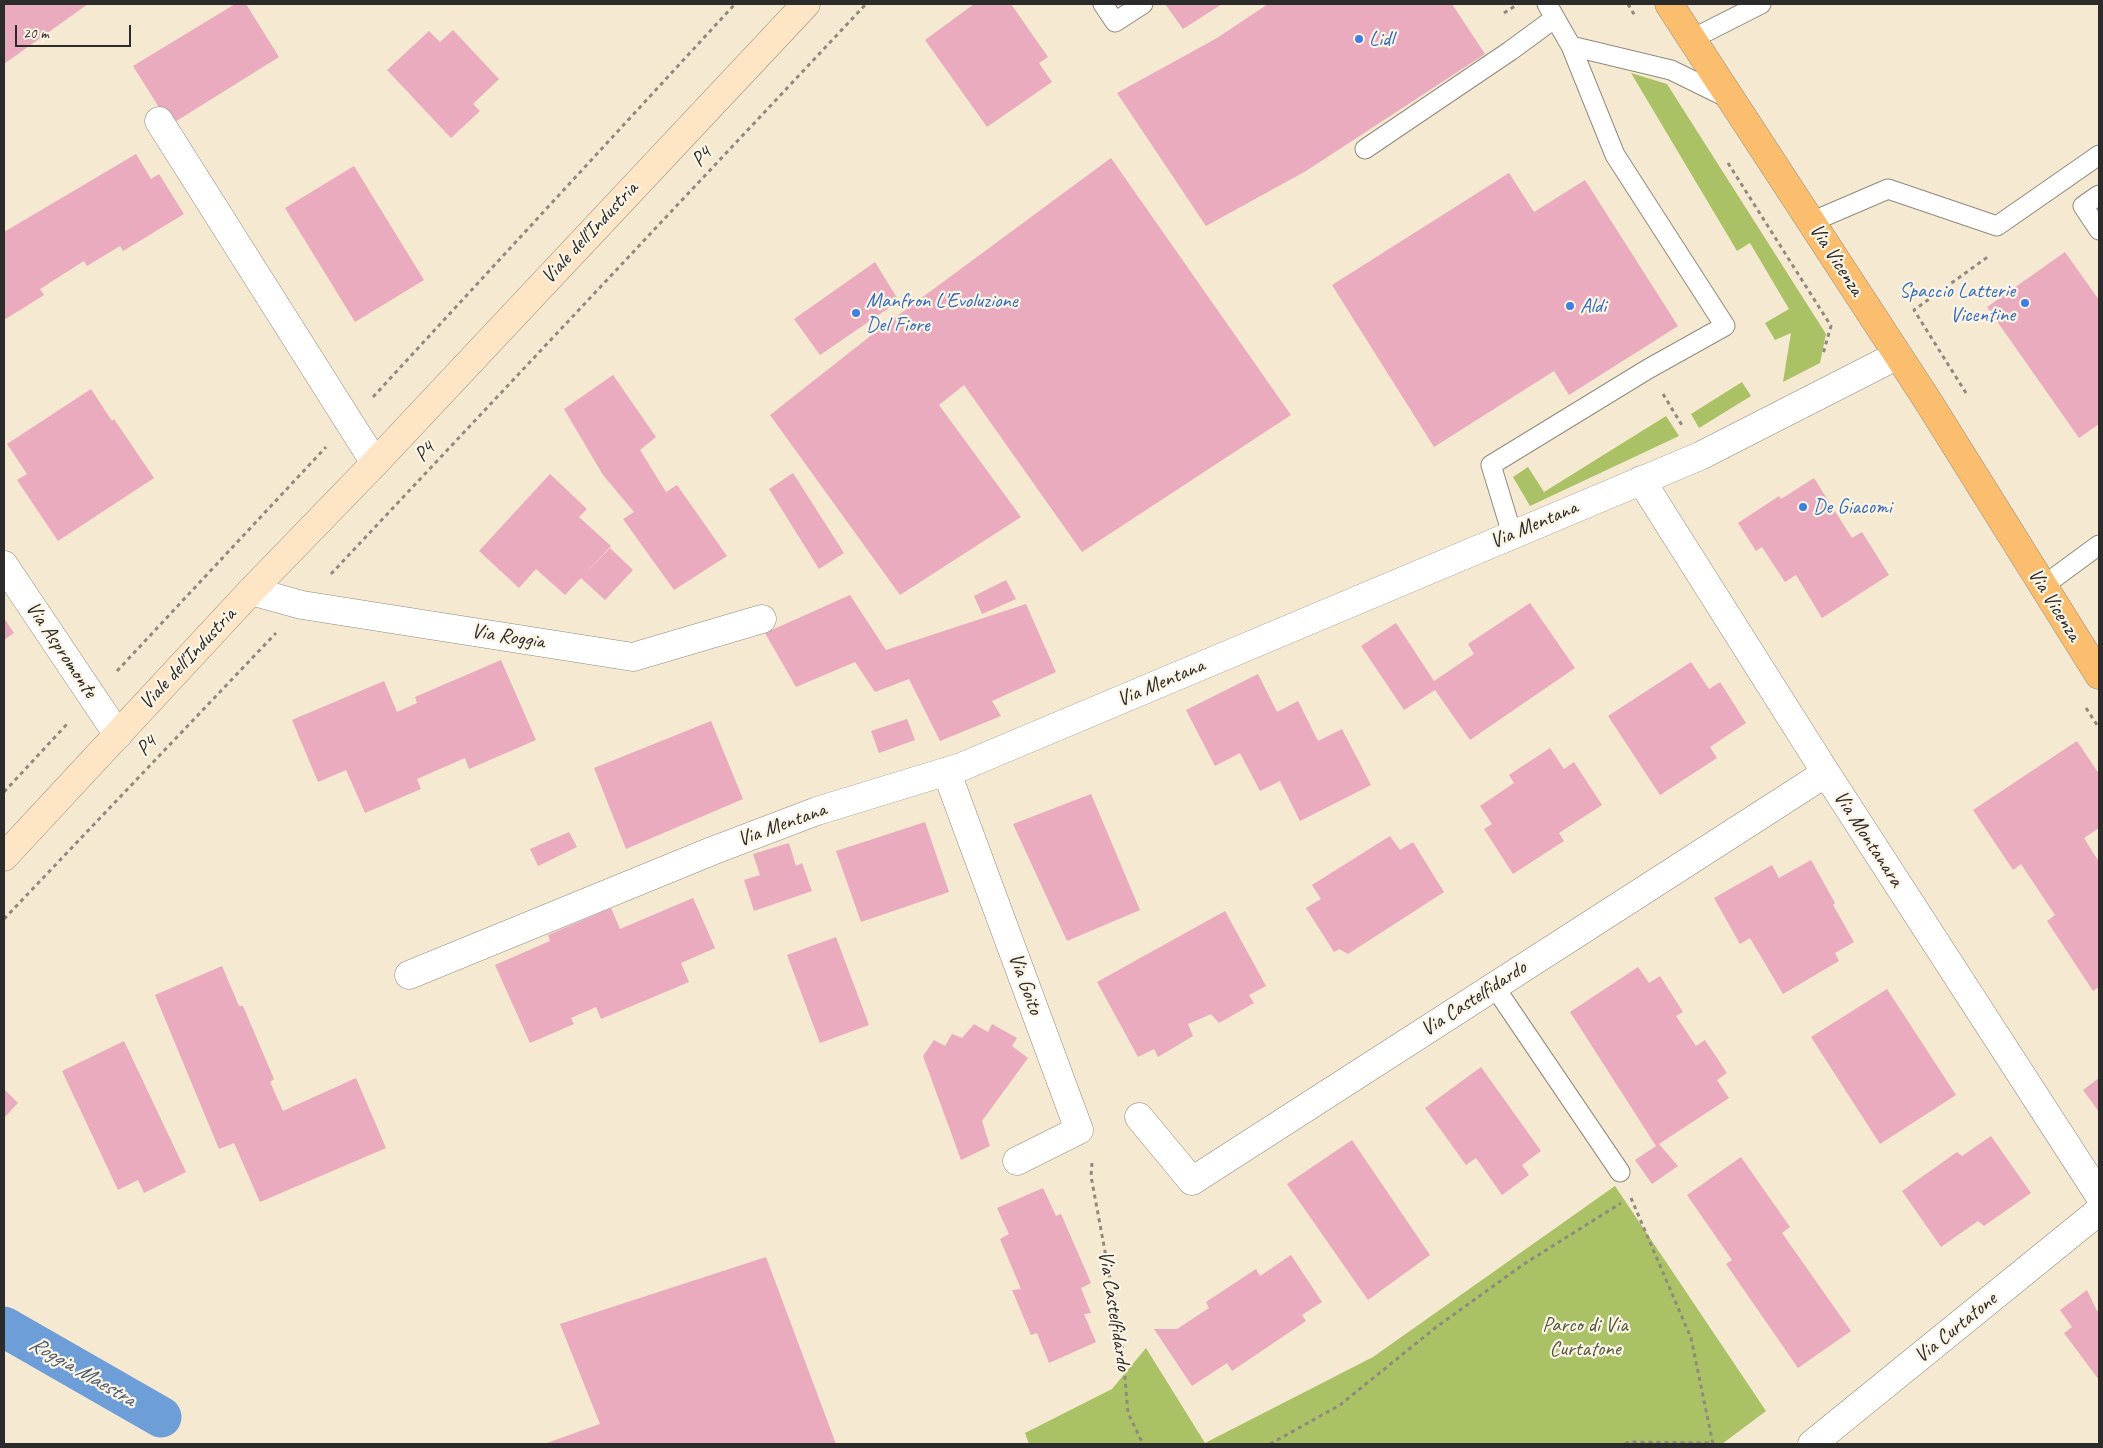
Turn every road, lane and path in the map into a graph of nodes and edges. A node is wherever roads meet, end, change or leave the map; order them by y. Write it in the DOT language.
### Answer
graph roads {
  1 [pos="806,4"];
  2 [pos="866,4"];
  3 [pos="1104,4"];
  4 [pos="1143,4"];
  5 [pos="1518,4"];
  6 [pos="1669,4"];
  7 [pos="1761,4"];
  8 [pos="1551,11"];
  9 [pos="1504,13"];
  10 [pos="1692,39"];
  11 [pos="1571,46"];
  12 [pos="1731,100"];
  13 [pos="159,121"];
  14 [pos="1365,149"];
  15 [pos="2099,155"];
  16 [pos="2099,195"];
  17 [pos="1811,222"];
  18 [pos="2099,230"];
  19 [pos="1994,252"];
  20 [pos="1898,355"];
  21 [pos="1648,370"];
  22 [pos="1958,378"];
  23 [pos="1700,456"];
  24 [pos="375,463"];
  25 [pos="1641,480"];
  26 [pos="1999,518"];
  27 [pos="1512,534"];
  28 [pos="2099,544"];
  29 [pos="4,565"];
  30 [pos="2054,578"];
  31 [pos="251,591"];
  32 [pos="302,605"];
  33 [pos="762,619"];
  34 [pos="2096,671"];
  35 [pos="118,735"];
  36 [pos="947,772"];
  37 [pos="1826,773"];
  38 [pos="4,858"];
  39 [pos="4,919"];
  40 [pos="409,976"];
  41 [pos="1494,986"];
  42 [pos="1139,1117"];
  43 [pos="1017,1161"];
  44 [pos="1620,1172"];
  45 [pos="1091,1175"];
  46 [pos="2099,1195"];
  47 [pos="2099,1212"];
  48 [pos="1143,1444"];
  49 [pos="1270,1444"];
  50 [pos="1625,1444"];
  51 [pos="1713,1444"];
  52 [pos="1812,1444"];
  1 -- 24 [label="main road, Viale dell'Industria"];
  2 -- 32 [label="path, P4"];
  3 -- 4 [label="lane"];
  5 -- 9 [label="path"];
  6 -- 10 [label="main road, Via Vicenza"];
  7 -- 10 [label="lane"];
  8 -- 11 [label="lane"];
  8 -- 14 [label="lane"];
  10 -- 12 [label="main road, Via Vicenza"];
  11 -- 12 [label="lane"];
  11 -- 21 [label="lane"];
  12 -- 17 [label="main road, Via Vicenza"];
  13 -- 24 [label="street"];
  15 -- 17 [label="lane"];
  16 -- 18 [label="lane"];
  17 -- 20 [label="main road, Via Vicenza"];
  19 -- 22 [label="path"];
  20 -- 23 [label="street, Via Mentana"];
  20 -- 26 [label="main road, Via Vicenza"];
  21 -- 23 [label="path"];
  21 -- 27 [label="lane"];
  23 -- 25 [label="street, Via Mentana"];
  24 -- 31 [label="main road, Viale dell'Industria"];
  25 -- 27 [label="street, Via Mentana"];
  25 -- 37 [label="street, Via Montanara"];
  26 -- 30 [label="main road, Via Vicenza"];
  26 -- 34 [label="main road, Via Vicenza"];
  27 -- 36 [label="street, Via Mentana"];
  28 -- 30 [label="lane, Via Vicenza"];
  29 -- 35 [label="street, Via Aspromonte"];
  30 -- 34 [label="main road, Via Vicenza"];
  31 -- 32 [label="street, Via Roggia"];
  31 -- 35 [label="main road, Viale dell'Industria"];
  32 -- 33 [label="street, Via Roggia"];
  32 -- 39 [label="path, P4"];
  35 -- 38 [label="main road, Viale dell'Industria"];
  36 -- 40 [label="street, Via Mentana"];
  36 -- 43 [label="street, Via Goito"];
  37 -- 41 [label="street, Via Castelfidardo"];
  37 -- 46 [label="street, Via Montanara"];
  41 -- 42 [label="street, Via Castelfidardo"];
  41 -- 44 [label="lane"];
  45 -- 48 [label="path, Via Castelfidardo"];
  47 -- 52 [label="street, Via Curtatone"];
  49 -- 51 [label="path"];
  50 -- 51 [label="path"];
}
